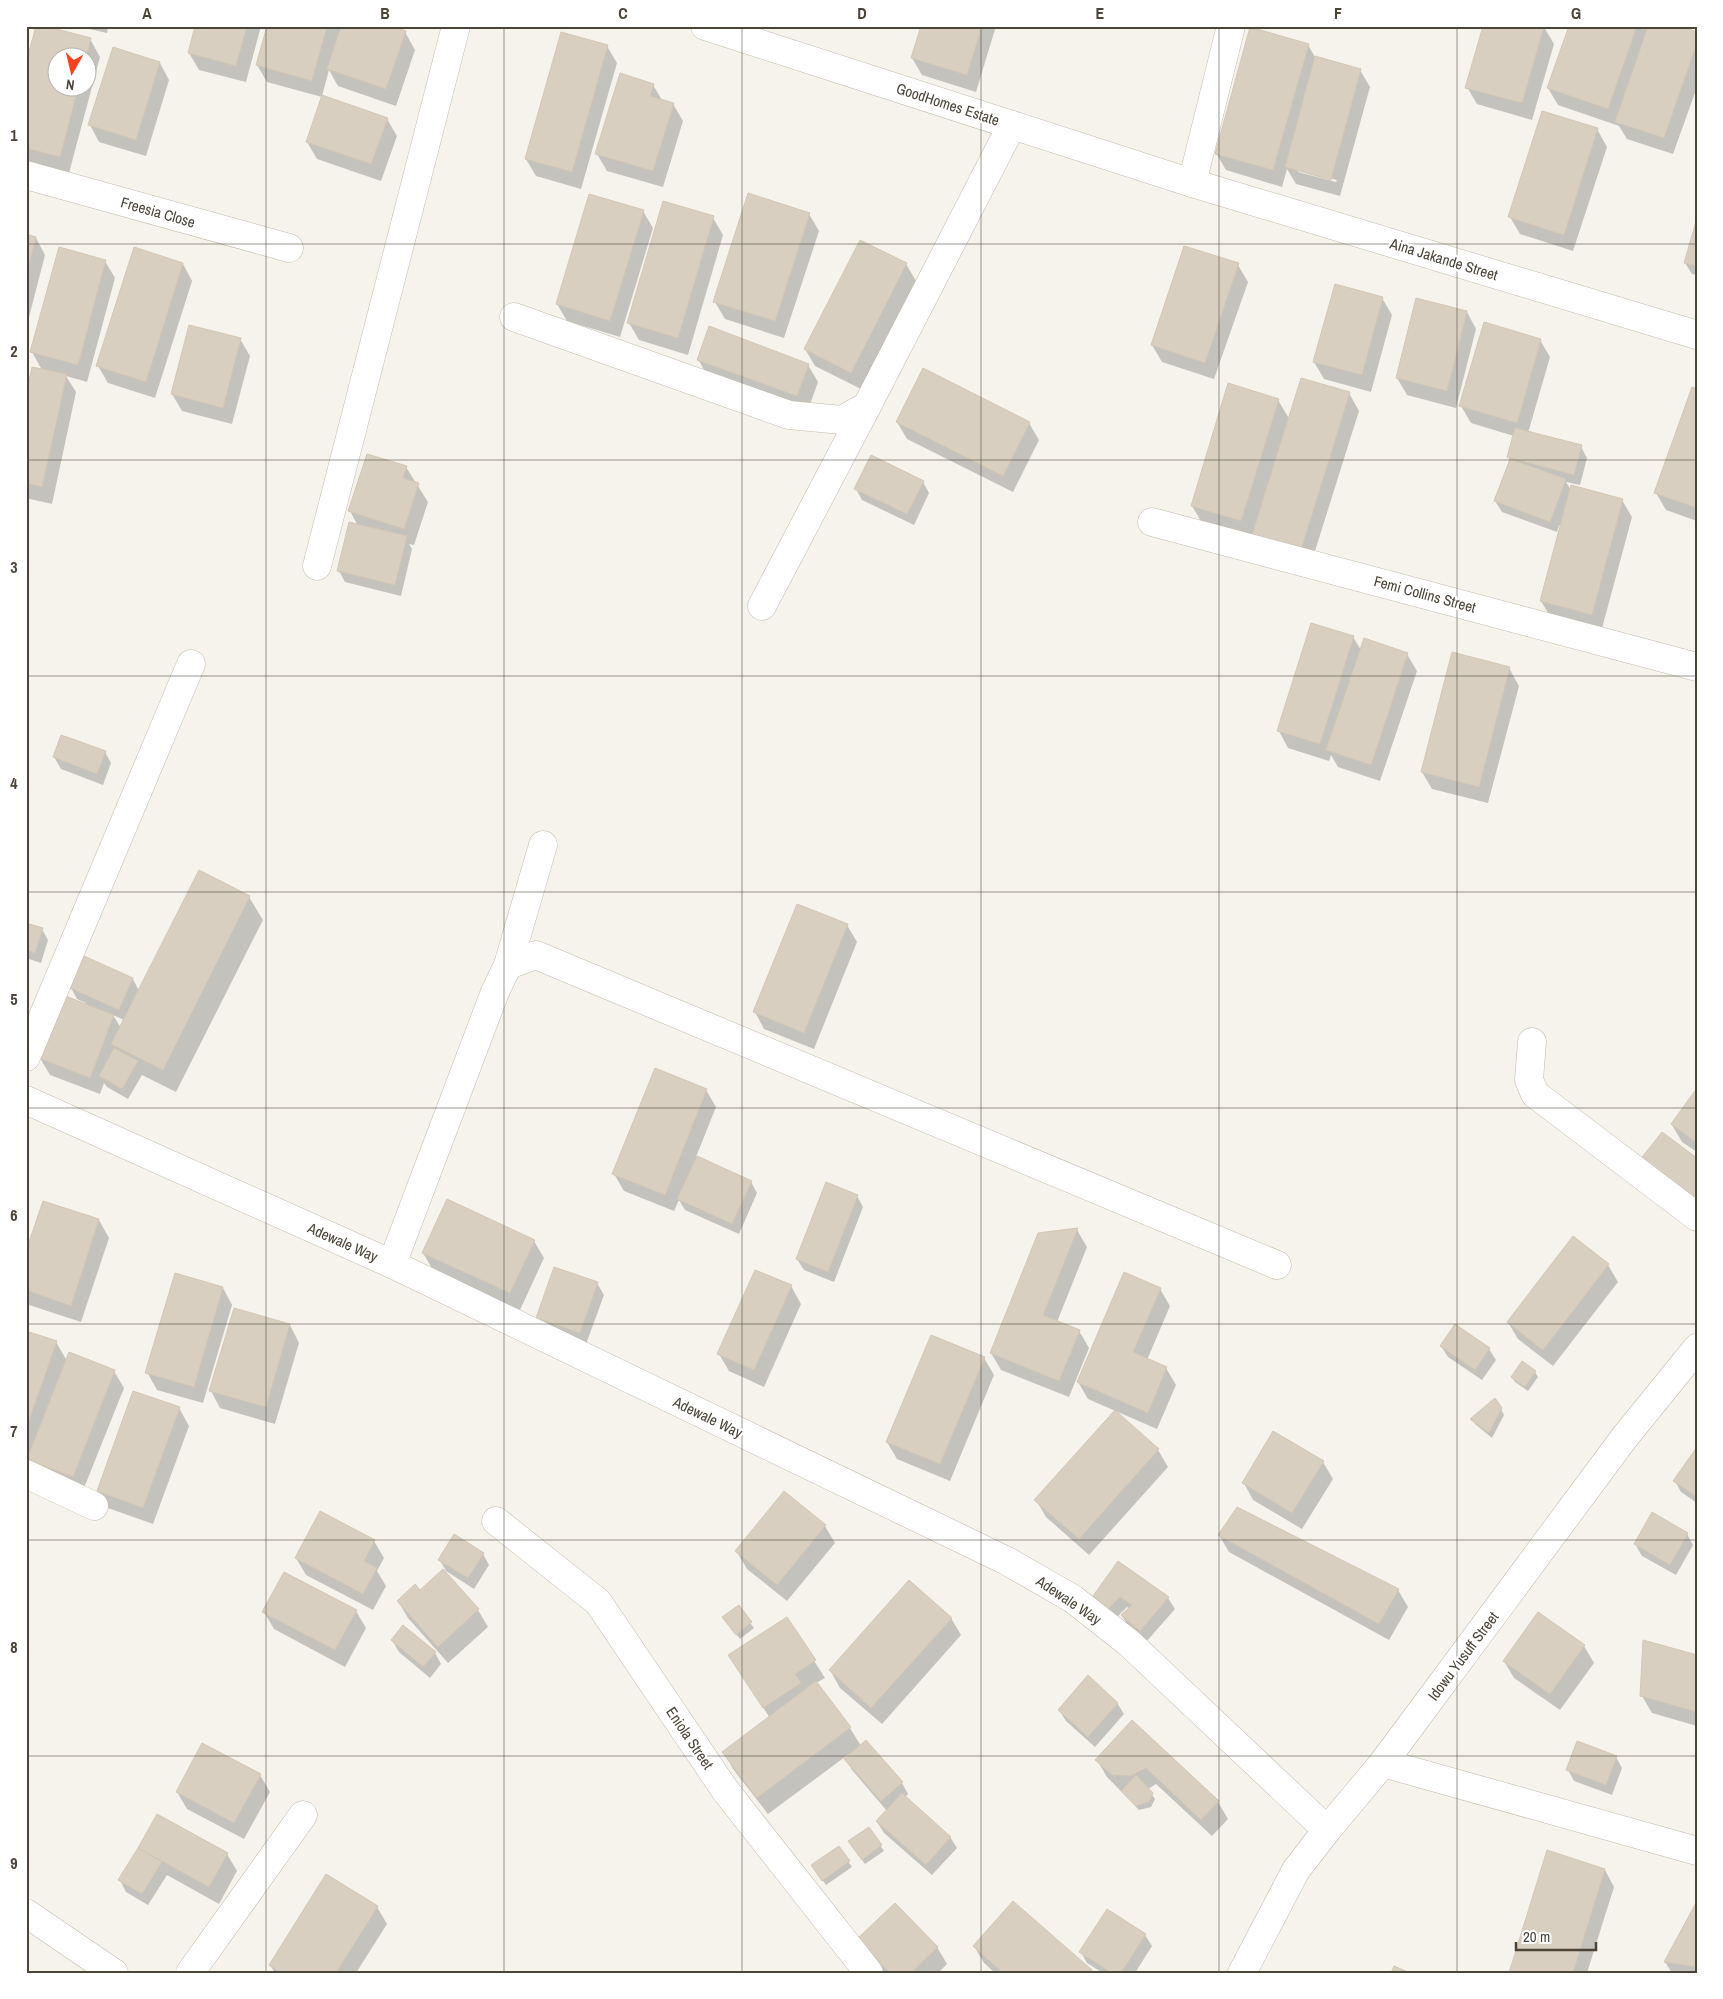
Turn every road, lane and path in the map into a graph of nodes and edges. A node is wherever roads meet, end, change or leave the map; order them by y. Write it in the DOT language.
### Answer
graph roads {
  1 [pos="456,26"];
  2 [pos="705,26"];
  3 [pos="1231,26"];
  4 [pos="738,31"];
  5 [pos="1012,125"];
  6 [pos="26,175"];
  7 [pos="1192,183"];
  8 [pos="289,248"];
  9 [pos="514,317"];
  10 [pos="1697,335"];
  11 [pos="867,406"];
  12 [pos="1152,522"];
  13 [pos="317,566"];
  14 [pos="762,606"];
  15 [pos="191,664"];
  16 [pos="1697,667"];
  17 [pos="543,846"];
  18 [pos="508,965"];
  19 [pos="1532,1042"];
  20 [pos="26,1057"];
  21 [pos="26,1100"];
  22 [pos="1697,1217"];
  23 [pos="392,1264"];
  24 [pos="1277,1265"];
  25 [pos="1697,1348"];
  26 [pos="26,1474"];
  27 [pos="94,1506"];
  28 [pos="496,1520"];
  29 [pos="1383,1763"];
  30 [pos="303,1815"];
  31 [pos="1327,1830"];
  32 [pos="1697,1851"];
  33 [pos="26,1913"];
  34 [pos="114,1973"];
  35 [pos="190,1973"];
  36 [pos="868,1973"];
  37 [pos="1242,1973"];
  1 -- 13 [label="street"];
  2 -- 4 [label="street, GoodHomes Estate"];
  3 -- 7 [label="street"];
  4 -- 5 [label="street, GoodHomes Estate"];
  5 -- 7 [label="street, GoodHomes Estate"];
  5 -- 11 [label="street"];
  6 -- 8 [label="street, Freesia Close"];
  7 -- 10 [label="street, Aina Jakande Street"];
  9 -- 11 [label="street"];
  11 -- 14 [label="street"];
  12 -- 16 [label="street, Femi Collins Street"];
  15 -- 20 [label="street"];
  17 -- 18 [label="street"];
  18 -- 23 [label="street"];
  18 -- 24 [label="street"];
  19 -- 22 [label="street"];
  21 -- 23 [label="street, Adewale Way"];
  23 -- 31 [label="street, Adewale Way"];
  25 -- 29 [label="street, Idowu Yusuff Street"];
  26 -- 27 [label="street"];
  28 -- 36 [label="street, Eniola Street"];
  29 -- 31 [label="street, Idowu Yusuff Street"];
  29 -- 32 [label="street"];
  30 -- 35 [label="street"];
  31 -- 37 [label="street, Idowu Yusuff Street"];
  33 -- 34 [label="street"];
}
